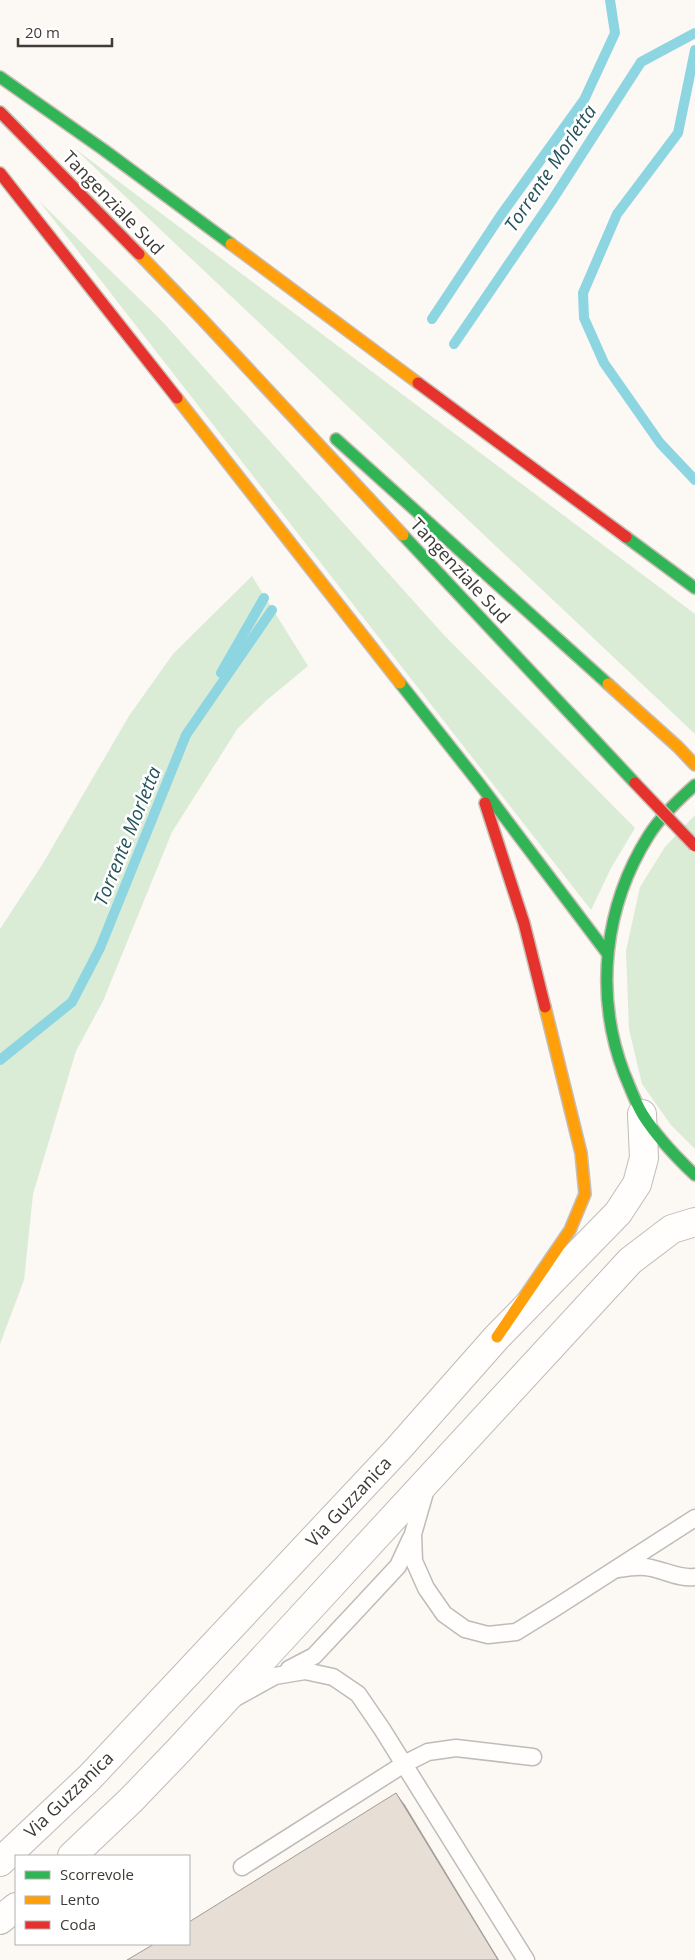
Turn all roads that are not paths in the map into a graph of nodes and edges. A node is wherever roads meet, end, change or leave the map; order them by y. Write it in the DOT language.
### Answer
graph roads {
  1 [pos="0,77"];
  2 [pos="0,112"];
  3 [pos="0,173"];
  4 [pos="201,318"];
  5 [pos="303,410"];
  6 [pos="326,430"];
  7 [pos="695,588"];
  8 [pos="695,765"];
  9 [pos="478,782"];
  10 [pos="695,785"];
  11 [pos="695,846"];
  12 [pos="607,953"];
  13 [pos="642,1114"];
  14 [pos="695,1175"];
  15 [pos="695,1222"];
  16 [pos="497,1337"];
  17 [pos="431,1477"];
  18 [pos="695,1518"];
  19 [pos="413,1534"];
  20 [pos="612,1571"];
  21 [pos="695,1577"];
  22 [pos="275,1676"];
  23 [pos="180,1749"];
  24 [pos="533,1757"];
  25 [pos="404,1764"];
  26 [pos="73,1855"];
  27 [pos="0,1862"];
  28 [pos="242,1867"];
  29 [pos="15,1908"];
  30 [pos="0,1920"];
  31 [pos="526,1960"];
  1 -- 7 [label="main road"];
  2 -- 4 [label="main road, Tangenziale Sud"];
  3 -- 9 [label="main road"];
  4 -- 5 [label="main road, Tangenziale Sud"];
  4 -- 11 [label="main road, Tangenziale Sud, bridge"];
  6 -- 8 [label="main road, Tangenziale Sud"];
  9 -- 12 [label="main road"];
  9 -- 16 [label="main road"];
  10 -- 12 [label="main road"];
  12 -- 13 [label="main road"];
  13 -- 14 [label="main road"];
  13 -- 16 [label="street, Via Guzzanica"];
  15 -- 17 [label="street"];
  16 -- 27 [label="street, Via Guzzanica"];
  17 -- 19 [label="lane"];
  17 -- 23 [label="street"];
  18 -- 20 [label="lane"];
  19 -- 20 [label="lane"];
  19 -- 22 [label="lane"];
  20 -- 21 [label="lane"];
  22 -- 23 [label="lane"];
  22 -- 25 [label="lane"];
  23 -- 26 [label="street"];
  24 -- 25 [label="lane"];
  25 -- 28 [label="lane"];
  25 -- 31 [label="lane"];
  29 -- 30 [label="street"];
}
